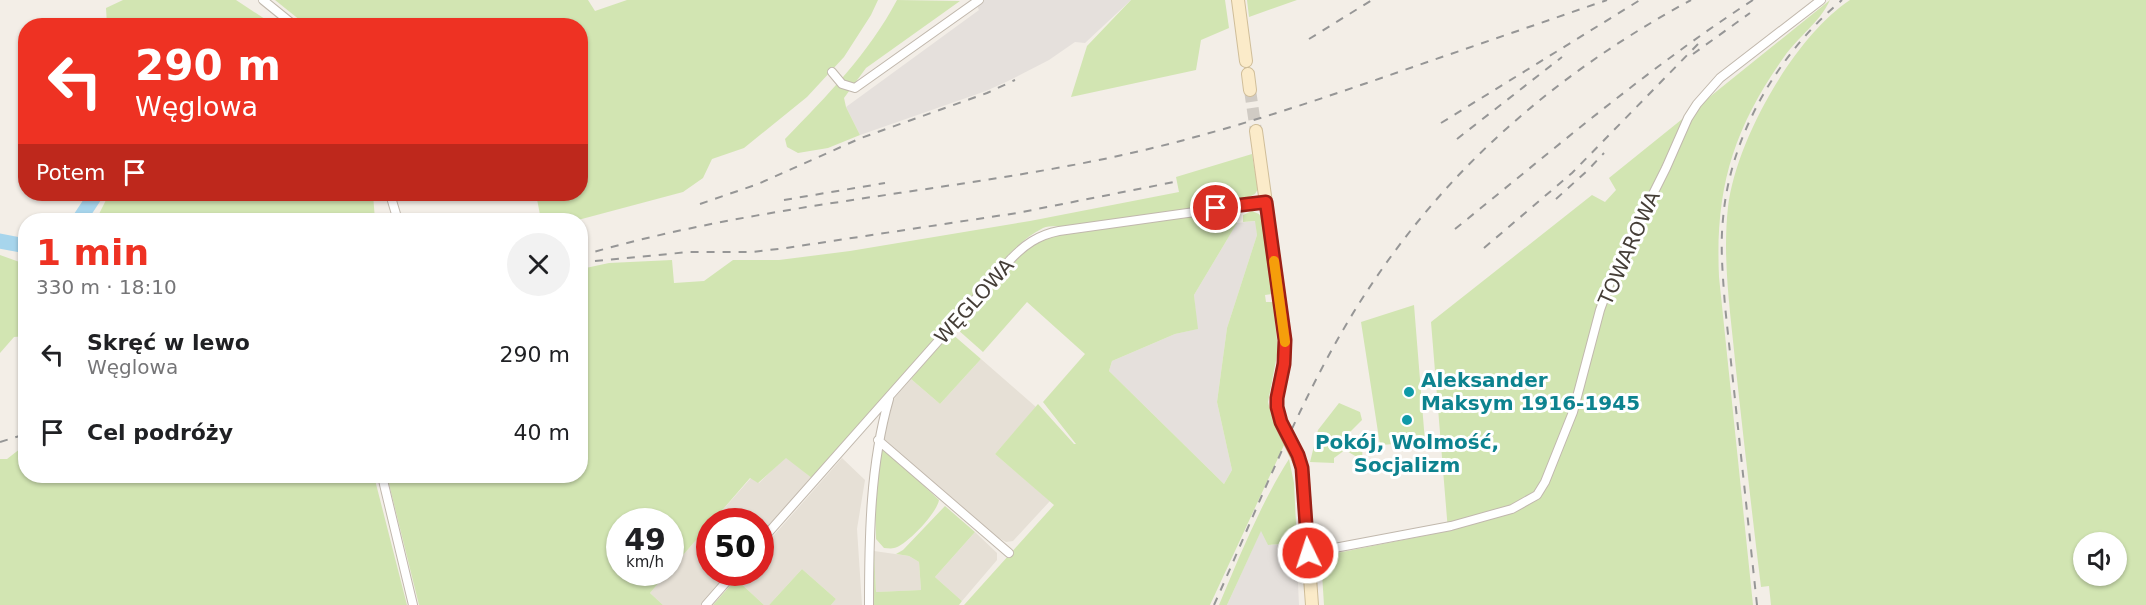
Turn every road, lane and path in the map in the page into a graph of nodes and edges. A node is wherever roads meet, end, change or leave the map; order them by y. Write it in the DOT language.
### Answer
graph roads {
  1 [pos="263,0"];
  2 [pos="979,0"];
  3 [pos="1238,0"];
  4 [pos="1821,0"];
  5 [pos="285,18"];
  6 [pos="1246,61"];
  7 [pos="832,72"];
  8 [pos="1248,74"];
  9 [pos="1250,90"];
  10 [pos="1256,130"];
  11 [pos="1266,202"];
  12 [pos="890,396"];
  13 [pos="878,440"];
  14 [pos="384,483"];
  15 [pos="774,526"];
  16 [pos="1009,553"];
  17 [pos="1308,553"];
  18 [pos="723,586"];
  19 [pos="413,605"];
  20 [pos="706,605"];
  21 [pos="869,605"];
  22 [pos="1312,605"];
  1 -- 5 [label="street"];
  2 -- 7 [label="street"];
  3 -- 6 [label="main road"];
  4 -- 17 [label="street, TOWAROWA"];
  8 -- 9 [label="main road"];
  10 -- 11 [label="main road"];
  11 -- 12 [label="street, WĘGLOWA"];
  11 -- 17 [label="main road"];
  12 -- 13 [label="street"];
  12 -- 15 [label="street, WĘGLOWA"];
  13 -- 16 [label="street"];
  13 -- 21 [label="street"];
  14 -- 19 [label="street"];
  17 -- 22 [label="main road"];
  18 -- 20 [label="street"];
}
